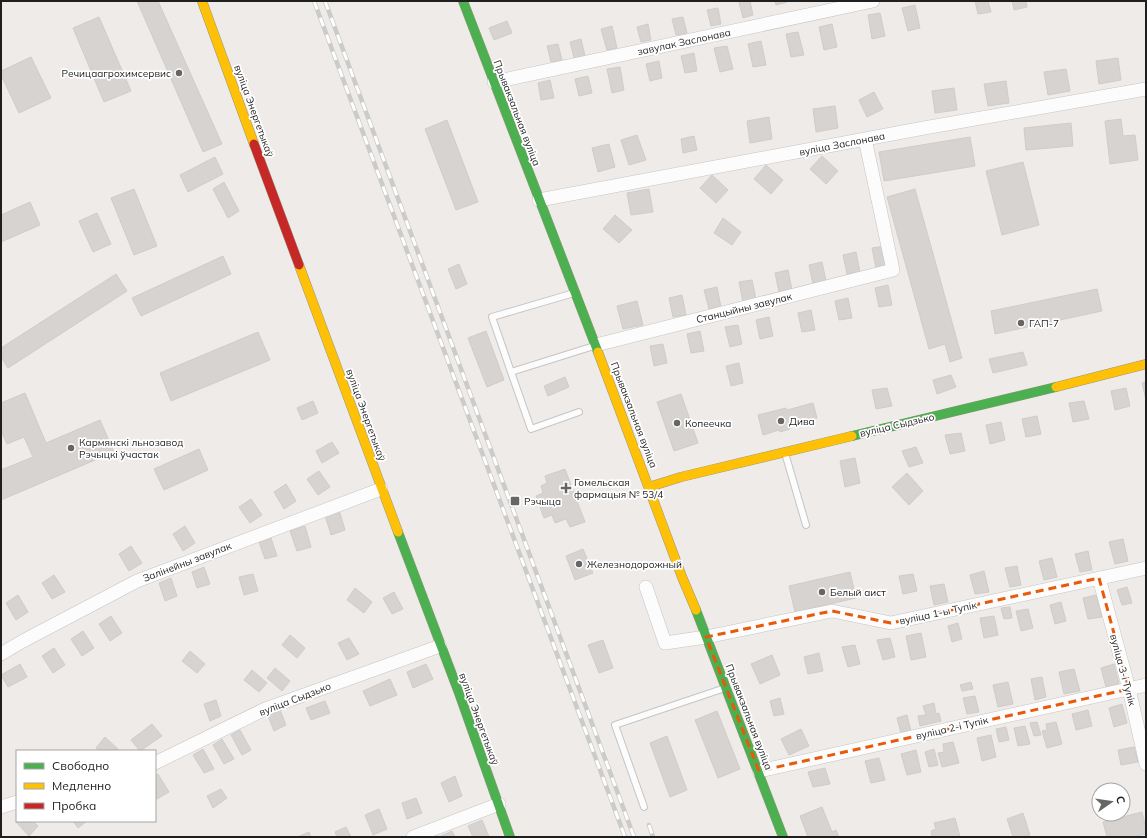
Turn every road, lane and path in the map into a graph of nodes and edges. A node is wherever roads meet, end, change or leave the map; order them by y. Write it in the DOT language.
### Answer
graph roads {
  1 [pos="202,1"];
  2 [pos="463,1"];
  3 [pos="874,1"];
  4 [pos="494,82"];
  5 [pos="1146,89"];
  6 [pos="865,139"];
  7 [pos="539,200"];
  8 [pos="576,293"];
  9 [pos="596,345"];
  10 [pos="1146,364"];
  11 [pos="511,372"];
  12 [pos="578,412"];
  13 [pos="785,452"];
  14 [pos="649,487"];
  15 [pos="381,489"];
  16 [pos="806,525"];
  17 [pos="1146,568"];
  18 [pos="1099,578"];
  19 [pos="646,587"];
  20 [pos="706,636"];
  21 [pos="440,646"];
  22 [pos="1,654"];
  23 [pos="1146,685"];
  24 [pos="726,687"];
  25 [pos="1129,689"];
  26 [pos="156,763"];
  27 [pos="1146,764"];
  28 [pos="758,771"];
  29 [pos="16,802"];
  30 [pos="499,804"];
  31 [pos="1,807"];
  32 [pos="644,807"];
  33 [pos="413,837"];
  34 [pos="510,837"];
  35 [pos="783,837"];
  1 -- 15 [label="street, вуліца Энергетыкаў"];
  2 -- 4 [label="street, Прывакзальная вуліца"];
  3 -- 4 [label="street, завулак Заслонава"];
  4 -- 7 [label="street, Прывакзальная вуліца"];
  5 -- 6 [label="street, вуліца Заслонава"];
  6 -- 7 [label="street, вуліца Заслонава"];
  6 -- 9 [label="street, Станцыйны завулак"];
  7 -- 8 [label="street, Прывакзальная вуліца"];
  8 -- 9 [label="street, Прывакзальная вуліца"];
  8 -- 11 [label="lane"];
  9 -- 11 [label="lane"];
  9 -- 14 [label="street, Прывакзальная вуліца"];
  10 -- 13 [label="street, вуліца Сыдзько"];
  11 -- 12 [label="lane"];
  13 -- 14 [label="street, вуліца Сыдзько"];
  13 -- 16 [label="lane"];
  14 -- 20 [label="street, Прывакзальная вуліца"];
  15 -- 21 [label="street, вуліца Энергетыкаў"];
  15 -- 22 [label="street, Залінейны завулак"];
  17 -- 18 [label="street, вуліца 1-ы Тупік"];
  18 -- 20 [label="street, вуліца 1-ы Тупік"];
  18 -- 25 [label="street, вуліца 3-і Тупік"];
  19 -- 20 [label="street, вуліца 1-ы Тупік"];
  20 -- 24 [label="street, Прывакзальная вуліца"];
  21 -- 26 [label="street, вуліца Сыдзько"];
  21 -- 30 [label="street, вуліца Энергетыкаў"];
  23 -- 25 [label="street, вуліца 2-і Тупік"];
  24 -- 28 [label="street, Прывакзальная вуліца"];
  24 -- 32 [label="lane"];
  25 -- 27 [label="street, вуліца 3-і Тупік"];
  25 -- 28 [label="street, вуліца 2-і Тупік"];
  28 -- 35 [label="street, Прывакзальная вуліца"];
  29 -- 31 [label="street"];
  30 -- 33 [label="street"];
  30 -- 34 [label="street, вуліца Энергетыкаў"];
}
